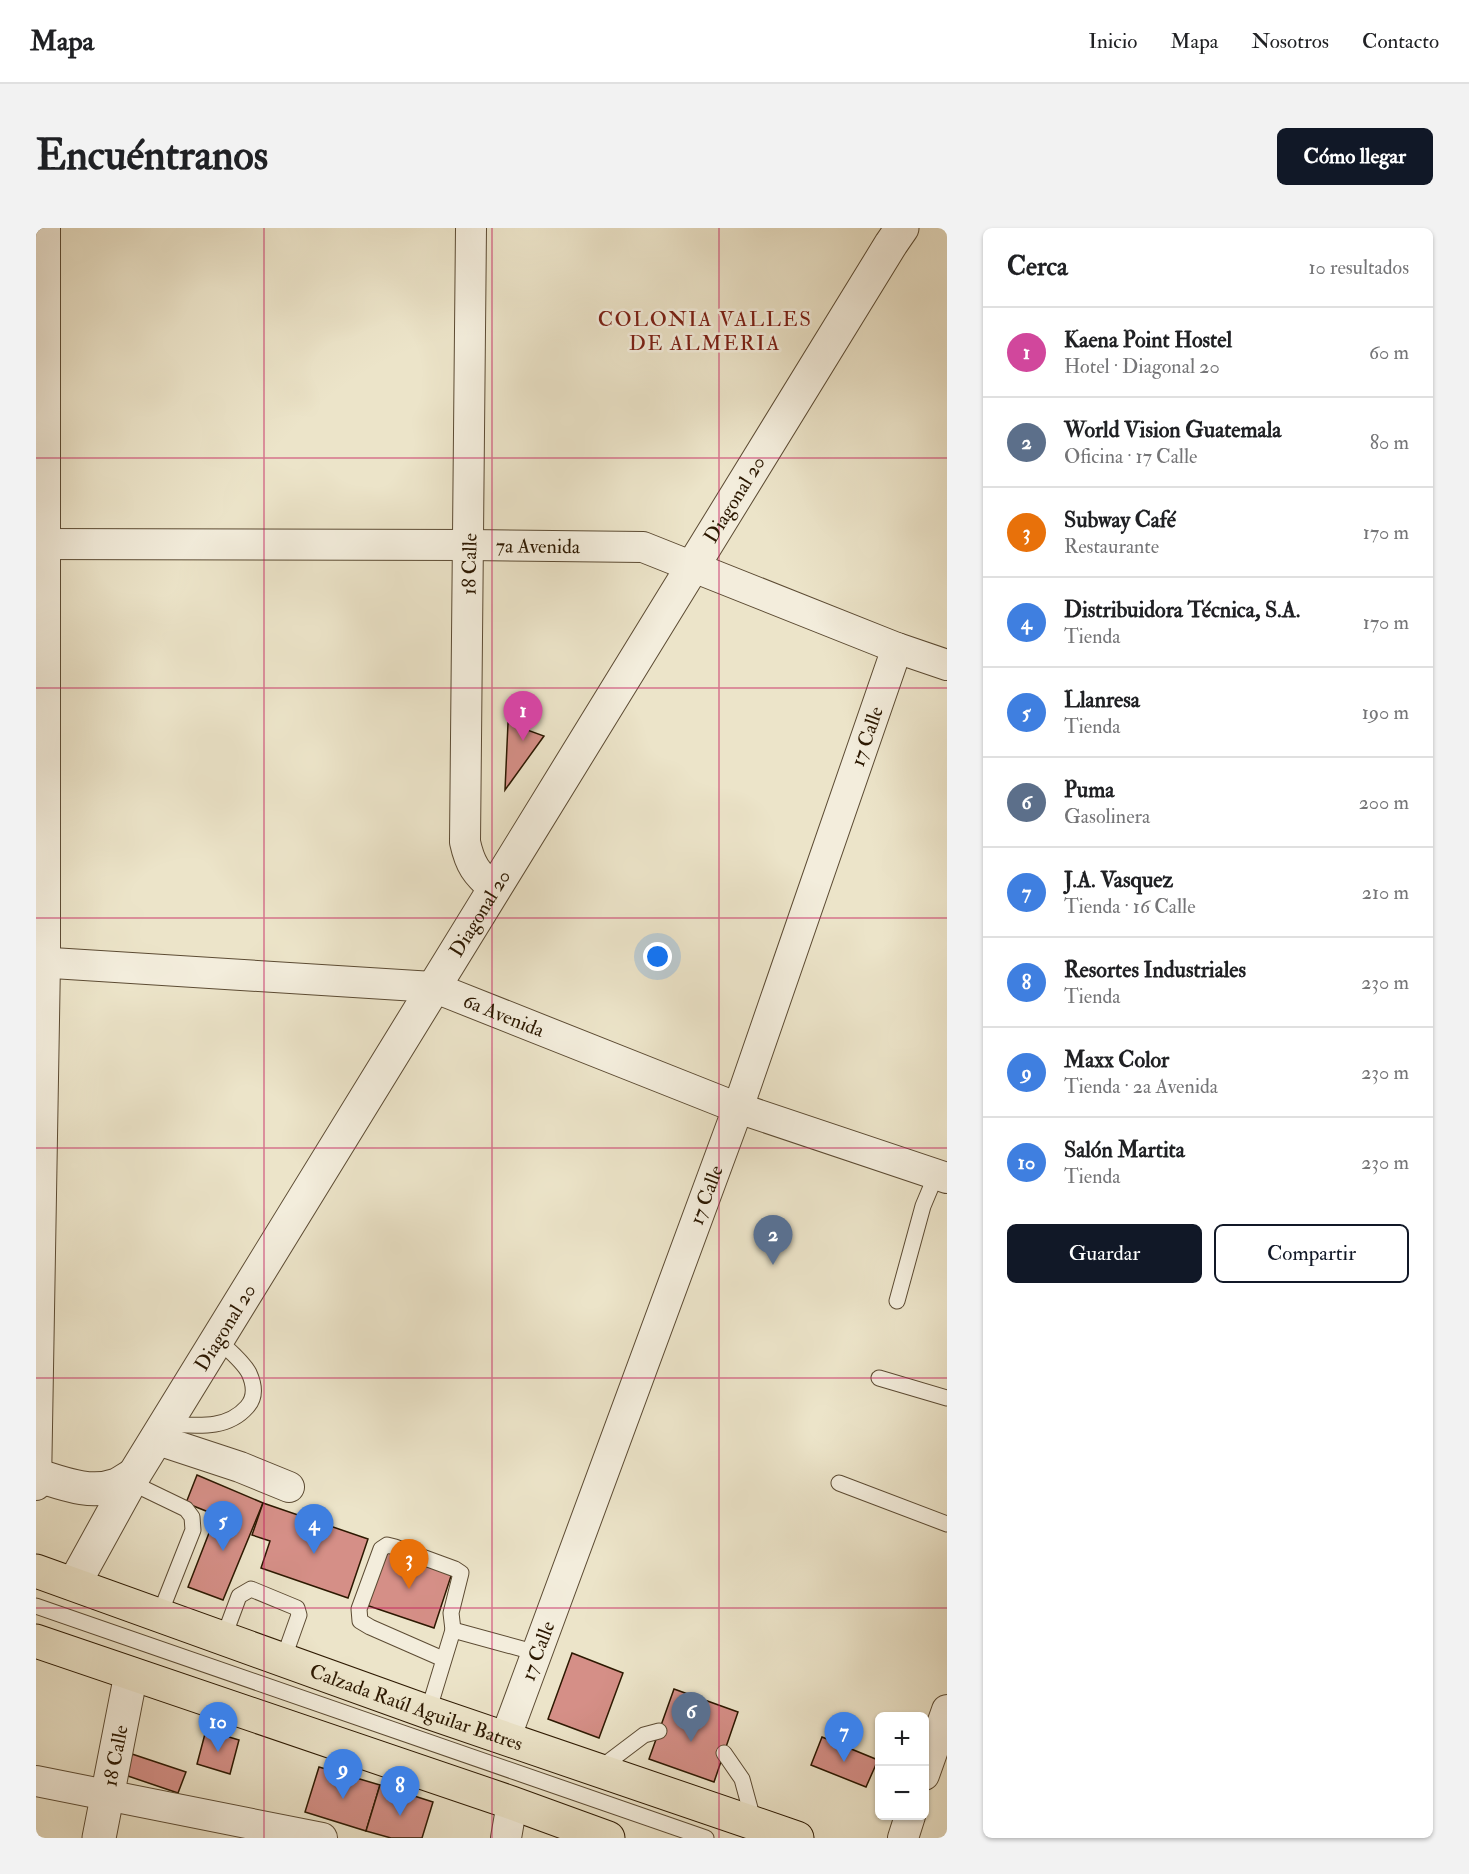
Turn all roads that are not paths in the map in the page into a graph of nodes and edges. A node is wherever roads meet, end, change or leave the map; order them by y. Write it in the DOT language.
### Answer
graph roads {
  1 [pos="45,228"];
  2 [pos="471,228"];
  3 [pos="896,233"];
  4 [pos="41,544"];
  5 [pos="469,545"];
  6 [pos="693,566"];
  7 [pos="897,648"];
  8 [pos="947,665"];
  9 [pos="494,890"];
  10 [pos="41,962"];
  11 [pos="434,987"];
  12 [pos="738,1108"];
  13 [pos="942,1177"];
  14 [pos="897,1301"];
  15 [pos="217,1339"];
  16 [pos="879,1378"];
  17 [pos="947,1398"];
  18 [pos="160,1432"];
  19 [pos="36,1475"];
  20 [pos="132,1479"];
  21 [pos="839,1483"];
  22 [pos="36,1485"];
  23 [pos="289,1487"];
  24 [pos="947,1524"];
  25 [pos="36,1571"];
  26 [pos="74,1584"];
  27 [pos="36,1606"];
  28 [pos="159,1616"];
  29 [pos="453,1630"];
  30 [pos="223,1639"];
  31 [pos="36,1641"];
  32 [pos="537,1653"];
  33 [pos="443,1659"];
  34 [pos="283,1660"];
  35 [pos="131,1674"];
  36 [pos="947,1710"];
  37 [pos="428,1712"];
  38 [pos="659,1731"];
  39 [pos="505,1739"];
  40 [pos="724,1753"];
  41 [pos="927,1766"];
  42 [pos="598,1770"];
  43 [pos="36,1781"];
  44 [pos="107,1795"];
  45 [pos="513,1803"];
  46 [pos="908,1820"];
  47 [pos="754,1823"];
  48 [pos="99,1838"];
  49 [pos="322,1838"];
  50 [pos="506,1838"];
  51 [pos="608,1838"];
  52 [pos="706,1838"];
  53 [pos="797,1838"];
  54 [pos="903,1838"];
  1 -- 4 [label="street"];
  2 -- 5 [label="street, 18 Calle"];
  3 -- 6 [label="street, Diagonal 20"];
  4 -- 5 [label="street, 7a Avenida"];
  4 -- 10 [label="street"];
  5 -- 6 [label="street, 7a Avenida"];
  5 -- 9 [label="street, 18 Calle"];
  6 -- 7 [label="street, 7a Avenida"];
  6 -- 9 [label="street, Diagonal 20"];
  7 -- 8 [label="street, 7a Avenida"];
  7 -- 12 [label="street, 17 Calle"];
  9 -- 11 [label="street, Diagonal 20"];
  10 -- 11 [label="street, 6a Avenida"];
  10 -- 19 [label="street"];
  11 -- 12 [label="street, 6a Avenida"];
  11 -- 15 [label="street, Diagonal 20"];
  12 -- 13 [label="street, 6a Avenida"];
  12 -- 32 [label="street, 17 Calle"];
  13 -- 14 [label="lane"];
  15 -- 18 [label="street, Diagonal 20"];
  15 -- 18 [label="lane"];
  16 -- 17 [label="lane"];
  18 -- 20 [label="street, Diagonal 20"];
  18 -- 23 [label="street"];
  19 -- 20 [label="street"];
  19 -- 22 [label="street"];
  20 -- 26 [label="street, Diagonal 20"];
  20 -- 28 [label="lane"];
  21 -- 24 [label="lane"];
  25 -- 26 [label="highway, Calzada Raúl Aguilar Batres"];
  26 -- 28 [label="highway, Calzada Raúl Aguilar Batres"];
  27 -- 52 [label="lane"];
  28 -- 30 [label="highway, Calzada Raúl Aguilar Batres"];
  29 -- 32 [label="lane"];
  29 -- 33 [label="lane"];
  29 -- 33 [label="lane"];
  30 -- 34 [label="highway, Calzada Raúl Aguilar Batres"];
  30 -- 34 [label="lane"];
  31 -- 35 [label="highway"];
  32 -- 39 [label="street, 17 Calle"];
  33 -- 37 [label="lane"];
  34 -- 37 [label="highway, Calzada Raúl Aguilar Batres"];
  35 -- 44 [label="street, 18 Calle"];
  35 -- 45 [label="highway"];
  36 -- 41 [label="street"];
  37 -- 39 [label="highway, Calzada Raúl Aguilar Batres"];
  38 -- 42 [label="lane"];
  39 -- 42 [label="highway, Calzada Raúl Aguilar Batres"];
  40 -- 47 [label="lane"];
  42 -- 47 [label="highway, Calzada Raúl Aguilar Batres"];
  43 -- 44 [label="street"];
  44 -- 48 [label="street, 18 Calle"];
  44 -- 49 [label="street"];
  45 -- 50 [label="street"];
  45 -- 51 [label="highway"];
  46 -- 54 [label="street"];
  47 -- 53 [label="highway, Calzada Raúl Aguilar Batres"];
}
